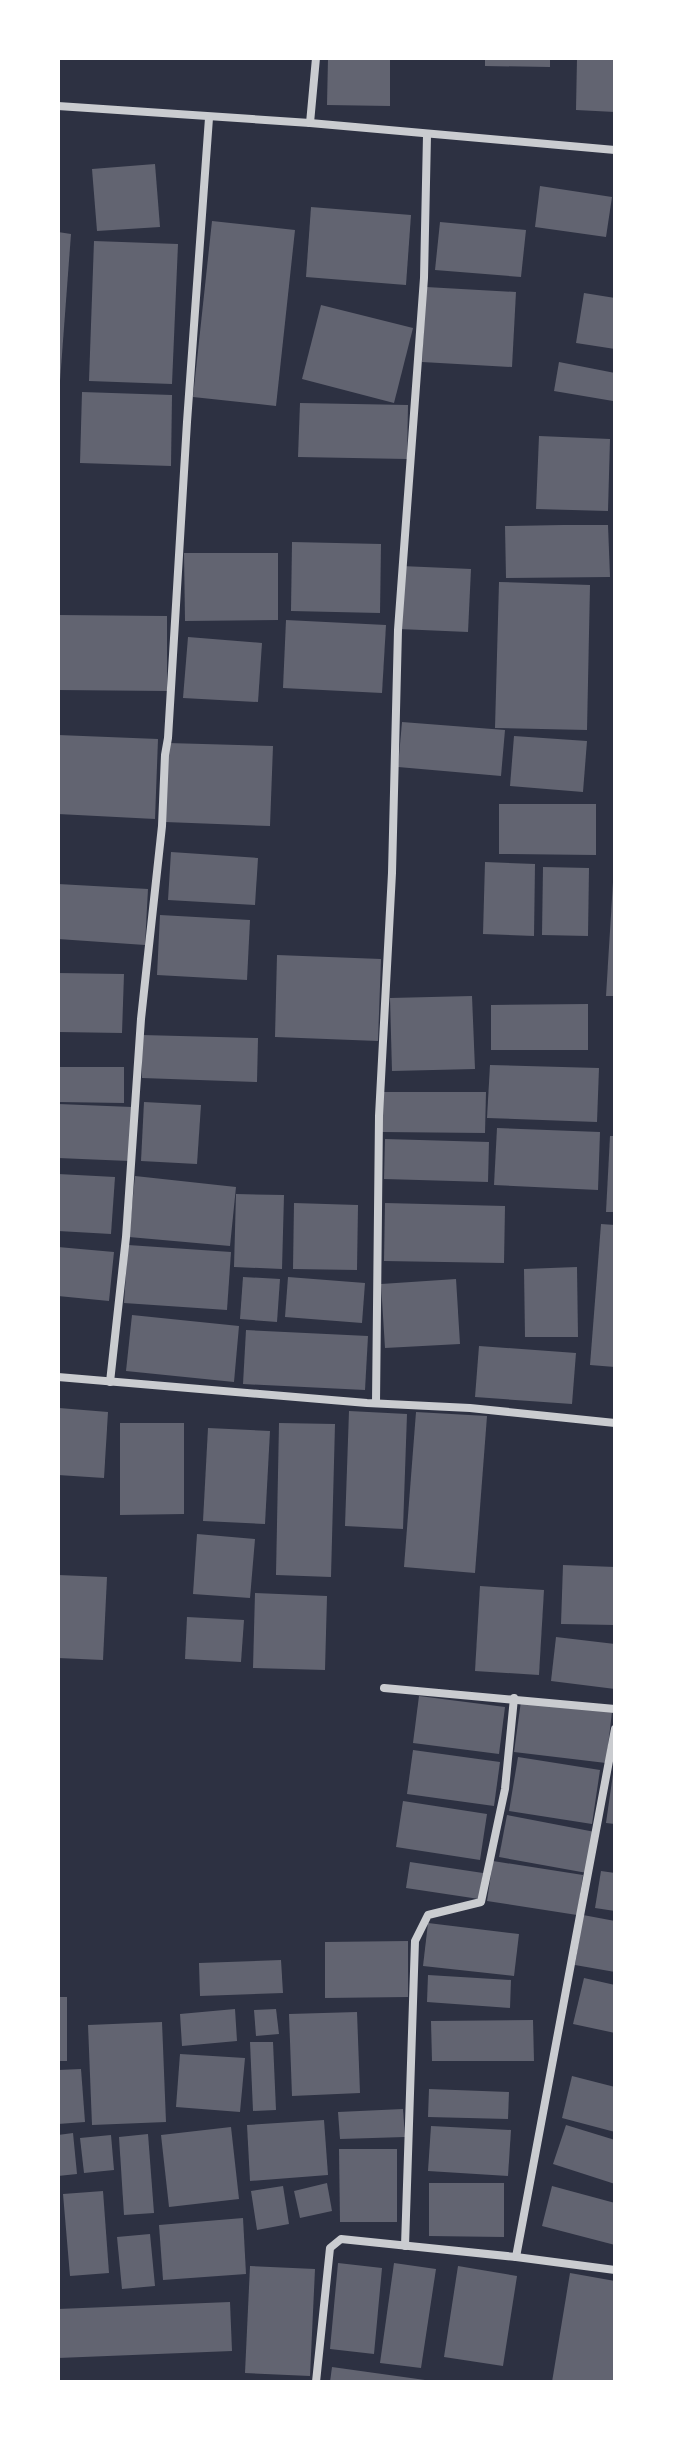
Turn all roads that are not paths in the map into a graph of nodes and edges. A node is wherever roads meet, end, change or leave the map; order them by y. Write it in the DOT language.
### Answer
graph roads {
  1 [pos="316,58"];
  2 [pos="58,106"];
  3 [pos="209,118"];
  4 [pos="310,123"];
  5 [pos="427,135"];
  6 [pos="615,150"];
  7 [pos="58,1377"];
  8 [pos="110,1382"];
  9 [pos="376,1403"];
  10 [pos="615,1423"];
  11 [pos="384,1688"];
  12 [pos="514,1698"];
  13 [pos="615,1709"];
  14 [pos="615,1729"];
  15 [pos="405,2246"];
  16 [pos="516,2257"];
  17 [pos="615,2270"];
  18 [pos="316,2382"];
  1 -- 4 [label="street"];
  2 -- 3 [label="street"];
  3 -- 4 [label="street"];
  3 -- 8 [label="street"];
  4 -- 5 [label="street"];
  5 -- 6 [label="street"];
  5 -- 9 [label="street"];
  7 -- 8 [label="street"];
  8 -- 9 [label="street"];
  9 -- 10 [label="street"];
  11 -- 12 [label="street"];
  12 -- 13 [label="street"];
  12 -- 15 [label="street"];
  14 -- 16 [label="street"];
  15 -- 16 [label="street"];
  15 -- 18 [label="street"];
  16 -- 17 [label="street"];
}
